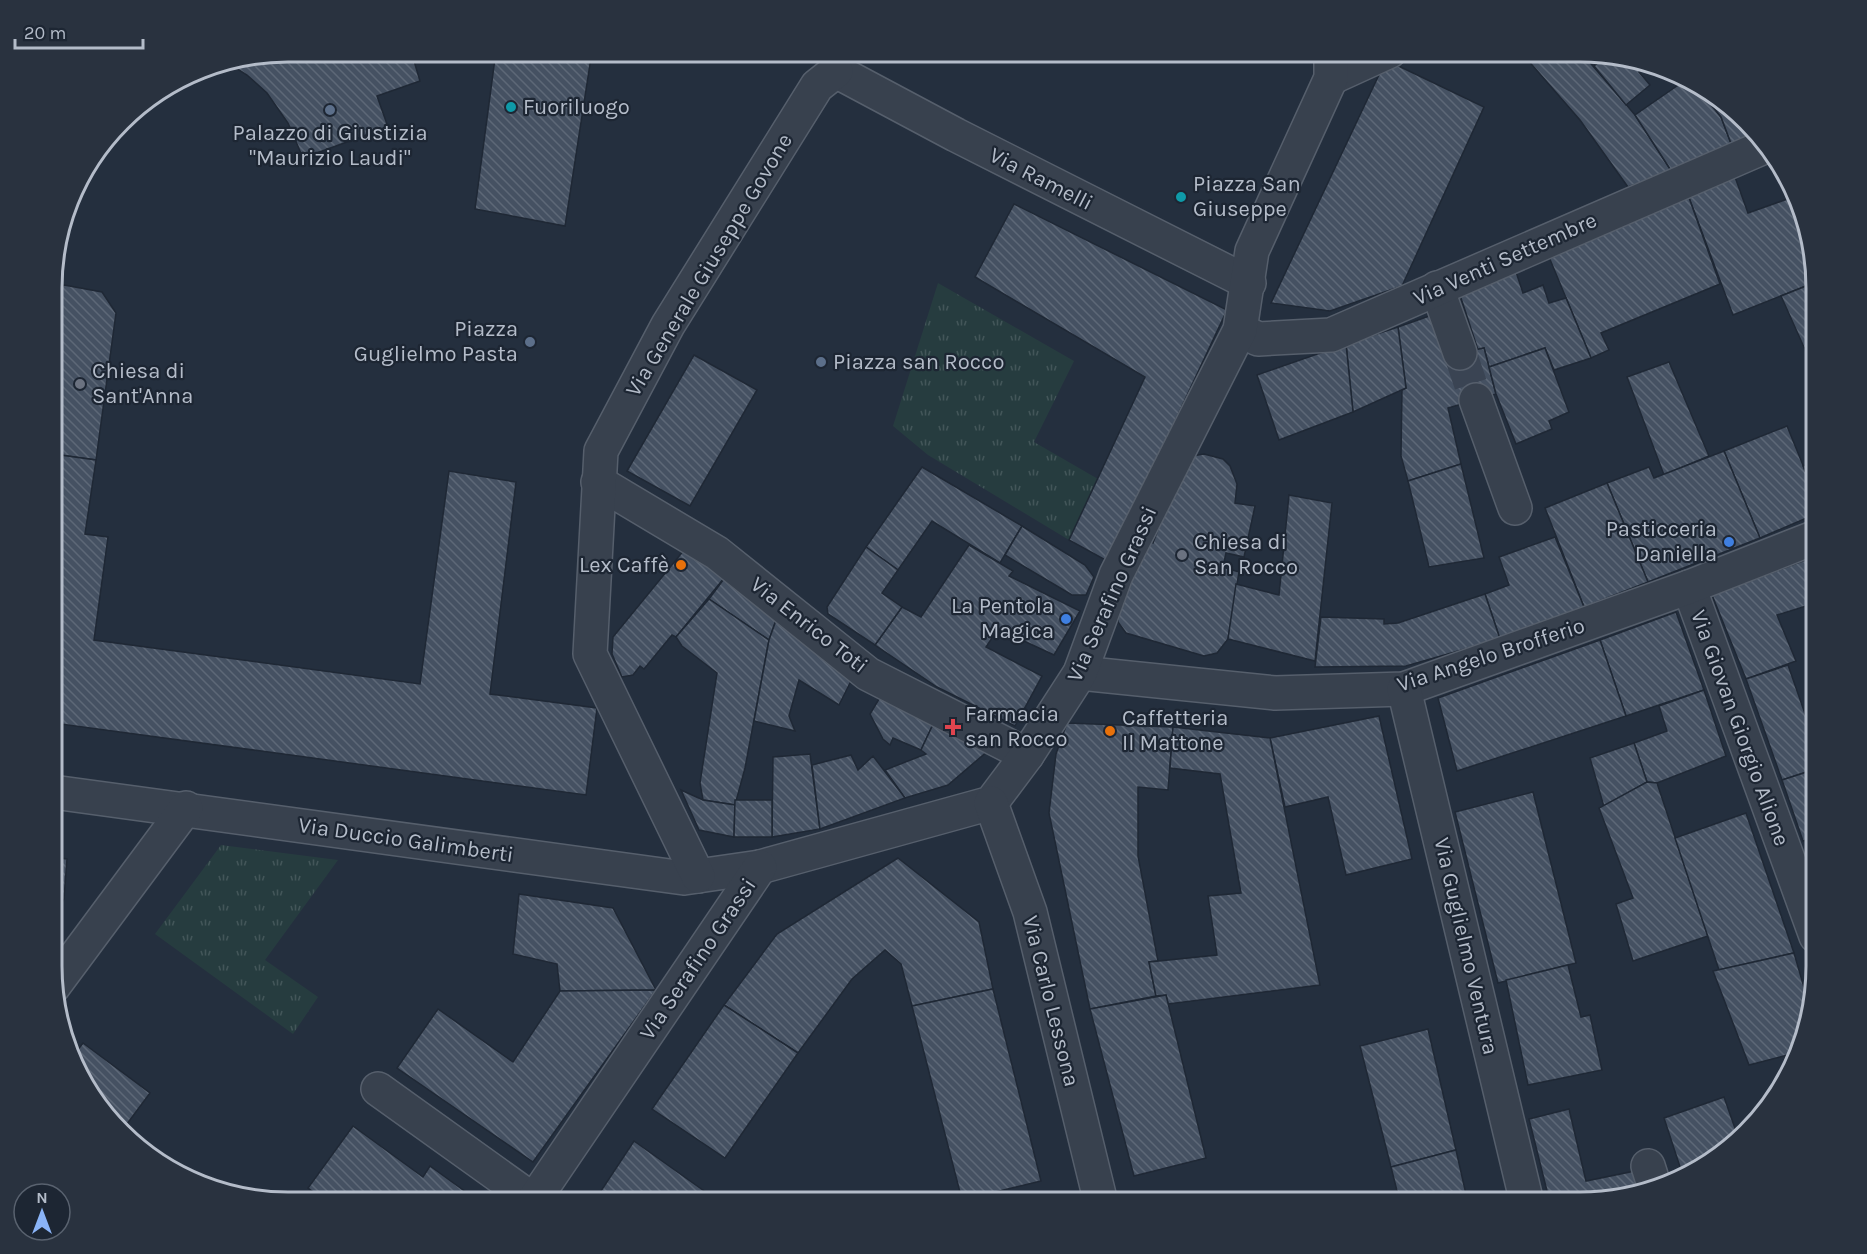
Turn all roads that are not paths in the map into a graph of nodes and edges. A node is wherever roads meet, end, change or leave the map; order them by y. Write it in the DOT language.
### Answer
graph roads {
  1 [pos="833,62"];
  2 [pos="836,62"];
  3 [pos="1331,64"];
  4 [pos="1758,149"];
  5 [pos="1249,283"];
  6 [pos="1437,288"];
  7 [pos="1240,330"];
  8 [pos="1460,353"];
  9 [pos="1476,400"];
  10 [pos="598,482"];
  11 [pos="1515,508"];
  12 [pos="1806,541"];
  13 [pos="1689,587"];
  14 [pos="1080,673"];
  15 [pos="1404,688"];
  16 [pos="1027,755"];
  17 [pos="62,793"];
  18 [pos="992,803"];
  19 [pos="186,808"];
  20 [pos="760,867"];
  21 [pos="698,876"];
  22 [pos="1806,911"];
  23 [pos="62,975"];
  24 [pos="378,1089"];
  25 [pos="520,1192"];
  26 [pos="541,1192"];
  27 [pos="1098,1192"];
  28 [pos="1524,1192"];
  1 -- 10 [label="street, Via Generale Giuseppe Govone"];
  2 -- 5 [label="street, Via Ramelli"];
  3 -- 5 [label="street, Via Serafino Grassi"];
  4 -- 6 [label="street, Via Venti Settembre"];
  5 -- 7 [label="street, Via Serafino Grassi"];
  6 -- 7 [label="street, Via Venti Settembre"];
  6 -- 8 [label="street"];
  7 -- 14 [label="street, Via Serafino Grassi"];
  9 -- 11 [label="street"];
  10 -- 16 [label="street, Via Enrico Toti"];
  10 -- 21 [label="street, Via Generale Giuseppe Govone"];
  12 -- 13 [label="street, Via Angelo Brofferio"];
  13 -- 15 [label="street, Via Angelo Brofferio"];
  13 -- 22 [label="street, Via Giovan Giorgio Alione"];
  14 -- 15 [label="street, Via Angelo Brofferio"];
  14 -- 16 [label="street, Via Serafino Grassi"];
  15 -- 28 [label="street, Via Guglielmo Ventura"];
  16 -- 18 [label="street, Via Serafino Grassi"];
  17 -- 19 [label="street, Via Duccio Galimberti"];
  18 -- 20 [label="street, Via Serafino Grassi"];
  18 -- 27 [label="street, Via Carlo Lessona"];
  19 -- 21 [label="street, Via Duccio Galimberti"];
  19 -- 23 [label="street"];
  20 -- 21 [label="street, Via Duccio Galimberti"];
  20 -- 26 [label="street, Via Serafino Grassi"];
  24 -- 25 [label="street"];
}
